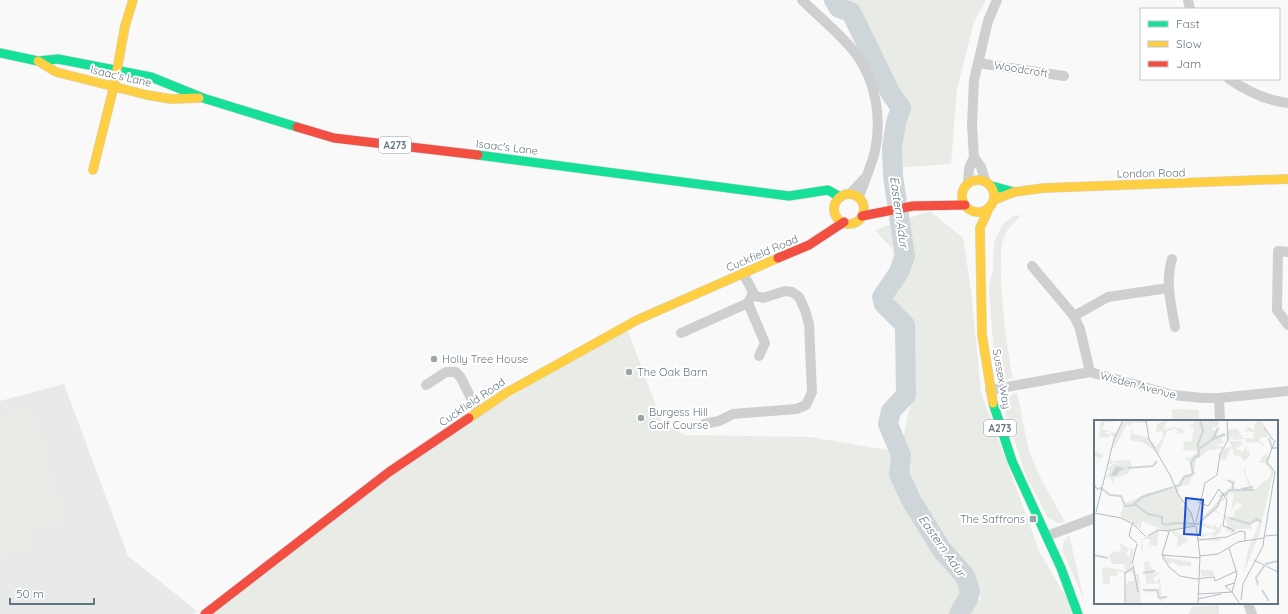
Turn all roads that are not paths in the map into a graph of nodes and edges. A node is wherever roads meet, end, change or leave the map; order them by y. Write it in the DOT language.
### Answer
graph roads {
  1 [pos="132,0"];
  2 [pos="802,0"];
  3 [pos="997,0"];
  4 [pos="0,53"];
  5 [pos="38,61"];
  6 [pos="978,63"];
  7 [pos="117,70"];
  8 [pos="1064,76"];
  9 [pos="1230,80"];
  10 [pos="114,86"];
  11 [pos="203,98"];
  12 [pos="1288,103"];
  13 [pos="974,157"];
  14 [pos="93,170"];
  15 [pos="1288,180"];
  16 [pos="988,183"];
  17 [pos="966,186"];
  18 [pos="1014,192"];
  19 [pos="812,194"];
  20 [pos="843,199"];
  21 [pos="931,203"];
  22 [pos="992,204"];
  23 [pos="965,205"];
  24 [pos="887,209"];
  25 [pos="975,212"];
  26 [pos="862,216"];
  27 [pos="840,220"];
  28 [pos="980,228"];
  29 [pos="1288,252"];
  30 [pos="1172,259"];
  31 [pos="1032,266"];
  32 [pos="743,273"];
  33 [pos="1168,288"];
  34 [pos="753,293"];
  35 [pos="748,303"];
  36 [pos="1074,316"];
  37 [pos="1288,325"];
  38 [pos="1175,327"];
  39 [pos="681,333"];
  40 [pos="759,356"];
  41 [pos="1090,372"];
  42 [pos="426,385"];
  43 [pos="990,390"];
  44 [pos="1288,391"];
  45 [pos="1219,398"];
  46 [pos="478,412"];
  47 [pos="1220,420"];
  48 [pos="704,424"];
  49 [pos="1094,518"];
  50 [pos="1047,536"];
  51 [pos="1248,604"];
  52 [pos="205,614"];
  53 [pos="1078,614"];
  54 [pos="1252,614"];
  1 -- 7 [label="main road"];
  2 -- 20 [label="street"];
  3 -- 6 [label="street"];
  4 -- 5 [label="main road, Isaac's Lane / A273"];
  5 -- 7 [label="main road, Isaac's Lane / A273"];
  5 -- 10 [label="main road, Isaac's Lane / A273"];
  6 -- 8 [label="street, Woodcroft"];
  6 -- 13 [label="street"];
  7 -- 10 [label="main road"];
  7 -- 11 [label="main road, Isaac's Lane / A273"];
  9 -- 12 [label="street"];
  10 -- 11 [label="main road, Isaac's Lane / A273"];
  10 -- 14 [label="main road"];
  11 -- 19 [label="main road, Isaac's Lane / A273"];
  13 -- 16 [label="street"];
  13 -- 17 [label="street"];
  15 -- 18 [label="main road, London Road"];
  16 -- 17 [label="main road"];
  16 -- 18 [label="main road, London Road"];
  16 -- 22 [label="main road"];
  17 -- 21 [label="main road, A273"];
  17 -- 23 [label="main road"];
  18 -- 22 [label="main road, London Road"];
  19 -- 20 [label="main road, Isaac's Lane / A273"];
  19 -- 20 [label="main road, Isaac's Lane / A273"];
  20 -- 24 [label="main road, A273"];
  20 -- 26 [label="main road"];
  20 -- 27 [label="main road"];
  21 -- 23 [label="main road, A273"];
  21 -- 24 [label="main road, A273"];
  22 -- 25 [label="main road"];
  22 -- 28 [label="main road, Sussex Way / A273"];
  23 -- 25 [label="main road"];
  24 -- 26 [label="main road, A273"];
  25 -- 28 [label="main road, Sussex Way / A273"];
  26 -- 27 [label="main road"];
  27 -- 32 [label="main road, Cuckfield Road"];
  28 -- 43 [label="main road, Sussex Way / A273"];
  29 -- 37 [label="street"];
  30 -- 33 [label="street"];
  31 -- 36 [label="street"];
  32 -- 34 [label="street"];
  32 -- 46 [label="main road, Cuckfield Road"];
  33 -- 36 [label="street"];
  33 -- 38 [label="street"];
  34 -- 35 [label="street"];
  34 -- 48 [label="street"];
  35 -- 39 [label="street"];
  35 -- 40 [label="street"];
  36 -- 41 [label="street"];
  41 -- 43 [label="street, Wisden Avenue"];
  41 -- 45 [label="street, Wisden Avenue"];
  42 -- 46 [label="street"];
  43 -- 50 [label="main road, Sussex Way / A273"];
  44 -- 45 [label="street, Wisden Avenue"];
  45 -- 47 [label="street"];
  46 -- 52 [label="main road, Cuckfield Road"];
  49 -- 50 [label="street"];
  50 -- 53 [label="main road, Sussex Way / A273"];
  51 -- 54 [label="street"];
}
